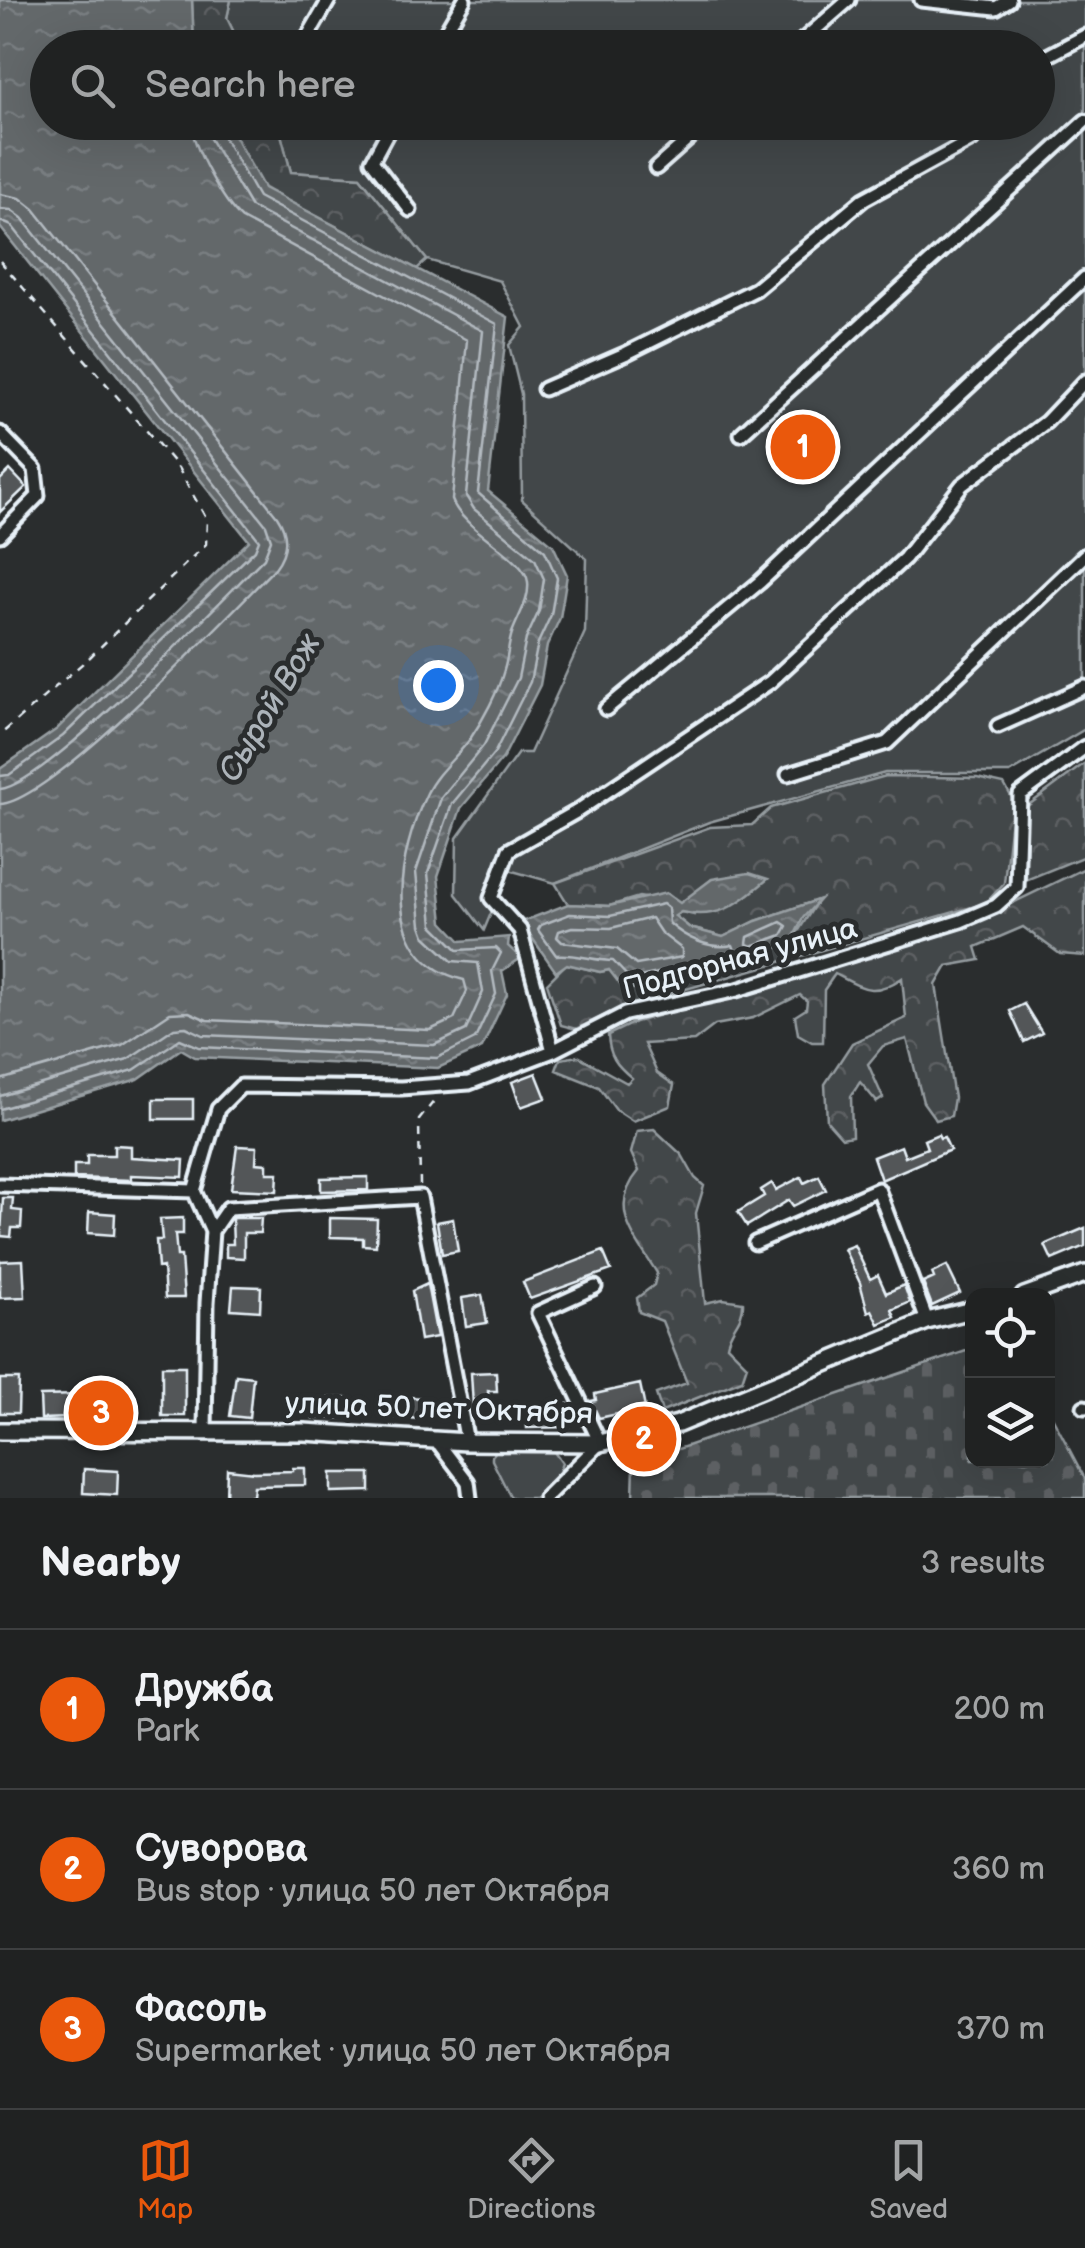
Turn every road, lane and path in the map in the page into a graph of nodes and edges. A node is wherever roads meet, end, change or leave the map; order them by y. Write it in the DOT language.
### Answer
graph roads {
  1 [pos="329,0"];
  2 [pos="464,0"];
  3 [pos="849,0"];
  4 [pos="921,0"];
  5 [pos="1009,0"];
  6 [pos="312,30"];
  7 [pos="446,30"];
  8 [pos="815,30"];
  9 [pos="1085,36"];
  10 [pos="1055,51"];
  11 [pos="1085,122"];
  12 [pos="384,140"];
  13 [pos="688,140"];
  14 [pos="972,140"];
  15 [pos="656,168"];
  16 [pos="410,210"];
  17 [pos="0,262"];
  18 [pos="1085,278"];
  19 [pos="1085,382"];
  20 [pos="544,389"];
  21 [pos="0,433"];
  22 [pos="741,434"];
  23 [pos="0,535"];
  24 [pos="1085,555"];
  25 [pos="1085,686"];
  26 [pos="606,709"];
  27 [pos="998,726"];
  28 [pos="0,734"];
  29 [pos="1085,747"];
  30 [pos="788,774"];
  31 [pos="552,1051"];
  32 [pos="448,1084"];
  33 [pos="0,1185"];
  34 [pos="194,1191"];
  35 [pos="420,1197"];
  36 [pos="212,1231"];
  37 [pos="754,1242"];
  38 [pos="1085,1274"];
  39 [pos="595,1287"];
  40 [pos="1046,1288"];
  41 [pos="965,1312"];
  42 [pos="927,1321"];
  43 [pos="206,1430"];
  44 [pos="0,1431"];
  45 [pos="436,1440"];
  46 [pos="467,1442"];
  47 [pos="600,1443"];
  48 [pos="470,1498"];
  49 [pos="545,1498"];
  1 -- 6 [label="street"];
  2 -- 7 [label="street"];
  3 -- 8 [label="street"];
  4 -- 5 [label="street"];
  9 -- 10 [label="street"];
  11 -- 22 [label="street"];
  12 -- 16 [label="street"];
  13 -- 15 [label="street"];
  14 -- 20 [label="street"];
  17 -- 28 [label="path"];
  18 -- 26 [label="street"];
  19 -- 31 [label="street"];
  21 -- 23 [label="street"];
  24 -- 30 [label="street"];
  25 -- 27 [label="street"];
  29 -- 31 [label="street, Подгорная улица"];
  31 -- 32 [label="street, Подгорная улица"];
  32 -- 34 [label="street, Подгорная улица"];
  32 -- 35 [label="path"];
  33 -- 34 [label="street"];
  34 -- 36 [label="street"];
  35 -- 36 [label="street"];
  35 -- 46 [label="street"];
  36 -- 43 [label="street"];
  37 -- 42 [label="street"];
  38 -- 40 [label="main road"];
  39 -- 47 [label="street"];
  41 -- 42 [label="main road, улица 50 лет Октября"];
  42 -- 47 [label="main road, улица 50 лет Октября"];
  43 -- 44 [label="main road, улица 50 лет Октября"];
  43 -- 45 [label="main road, улица 50 лет Октября"];
  45 -- 46 [label="main road, улица 50 лет Октября"];
  45 -- 48 [label="street"];
  46 -- 47 [label="main road, улица 50 лет Октября"];
  47 -- 49 [label="street"];
}
